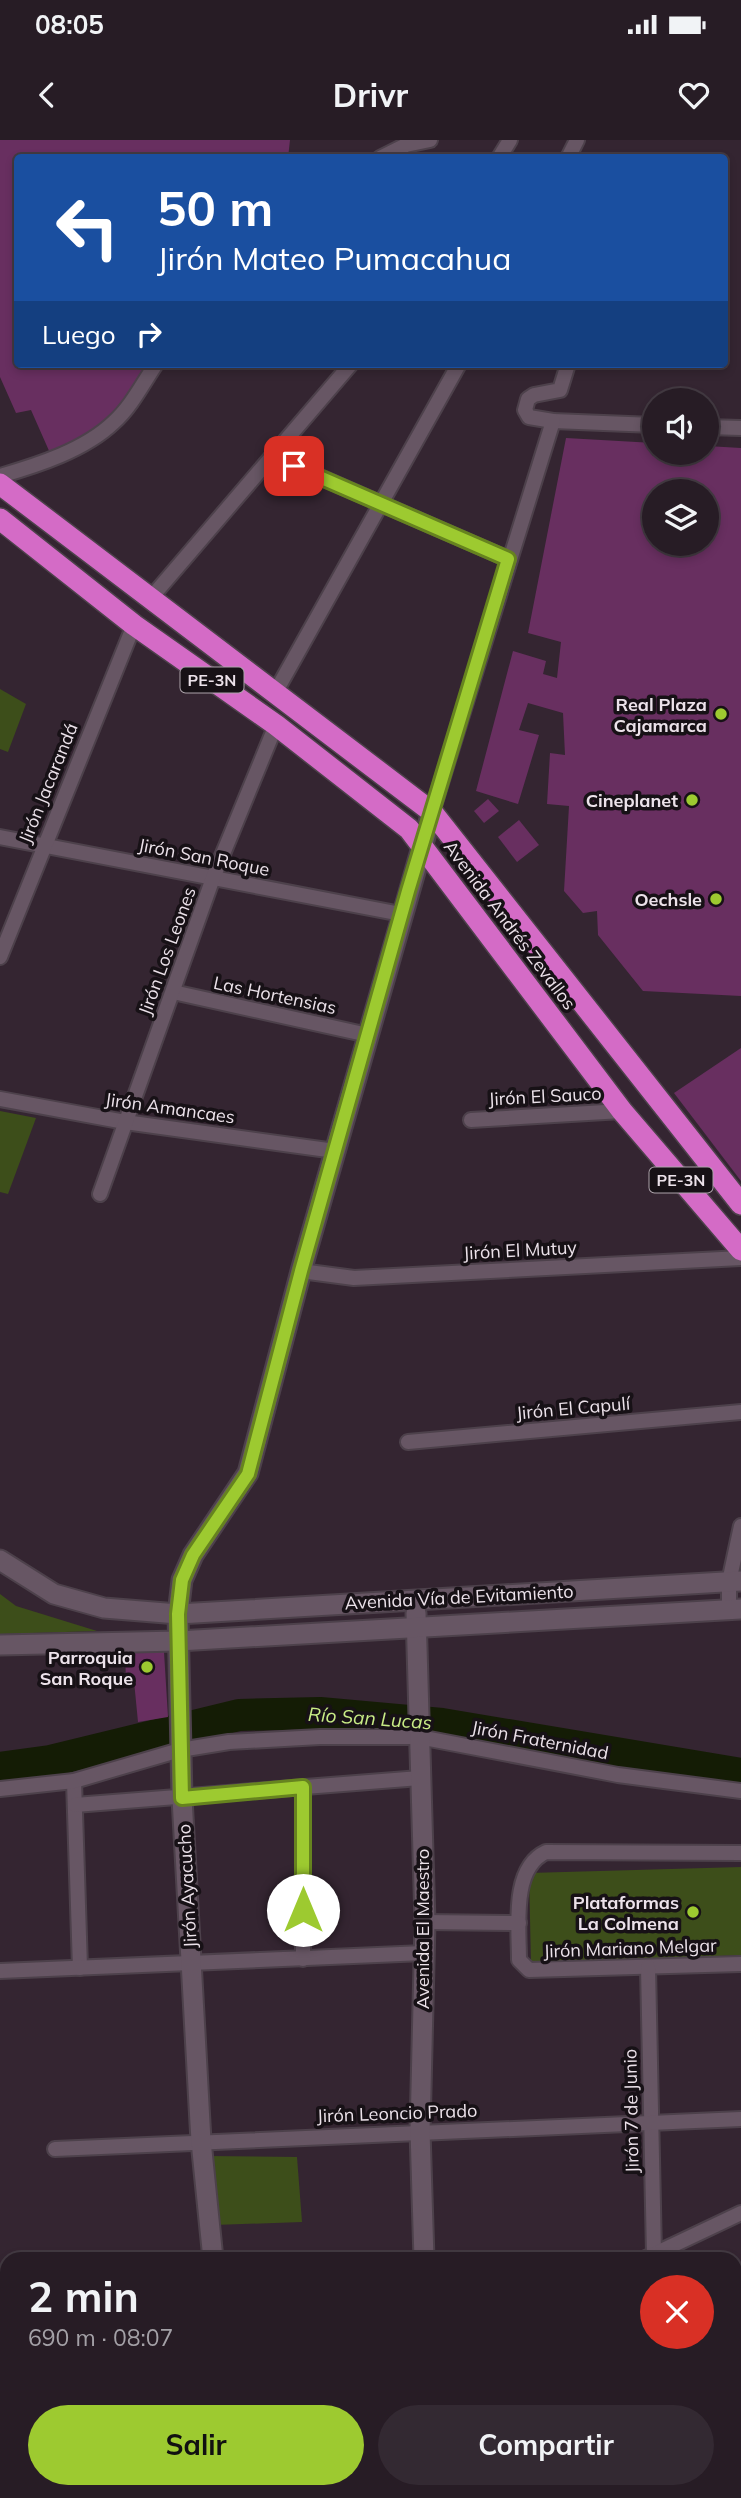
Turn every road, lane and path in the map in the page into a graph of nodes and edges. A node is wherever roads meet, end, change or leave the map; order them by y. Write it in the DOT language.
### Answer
graph roads {
  1 [pos="430,140"];
  2 [pos="388,154"];
  3 [pos="153,368"];
  4 [pos="348,368"];
  5 [pos="457,368"];
  6 [pos="568,368"];
  7 [pos="553,421"];
  8 [pos="642,425"];
  9 [pos="719,427"];
  10 [pos="741,428"];
  11 [pos="272,456"];
  12 [pos="0,476"];
  13 [pos="0,484"];
  14 [pos="382,503"];
  15 [pos="0,519"];
  16 [pos="508,559"];
  17 [pos="150,599"];
  18 [pos="134,625"];
  19 [pos="275,693"];
  20 [pos="276,725"];
  21 [pos="432,812"];
  22 [pos="0,837"];
  23 [pos="421,844"];
  24 [pos="43,846"];
  25 [pos="213,878"];
  26 [pos="401,914"];
  27 [pos="0,957"];
  28 [pos="173,992"];
  29 [pos="368,1035"];
  30 [pos="0,1099"];
  31 [pos="622,1111"];
  32 [pos="471,1120"];
  33 [pos="125,1122"];
  34 [pos="335,1151"];
  35 [pos="100,1194"];
  36 [pos="741,1204"];
  37 [pos="741,1250"];
  38 [pos="741,1258"];
  39 [pos="301,1271"];
  40 [pos="741,1412"];
  41 [pos="408,1442"];
  42 [pos="741,1526"];
  43 [pos="0,1560"];
  44 [pos="735,1581"];
  45 [pos="416,1599"];
  46 [pos="735,1609"];
  47 [pos="178,1614"];
  48 [pos="417,1625"];
  49 [pos="178,1640"];
  50 [pos="0,1645"];
  51 [pos="419,1732"];
  52 [pos="180,1744"];
  53 [pos="420,1778"];
  54 [pos="74,1781"];
  55 [pos="303,1787"];
  56 [pos="0,1789"];
  57 [pos="741,1791"];
  58 [pos="182,1798"];
  59 [pos="75,1805"];
  60 [pos="741,1853"];
  61 [pos="425,1922"];
  62 [pos="519,1923"];
  63 [pos="424,1953"];
  64 [pos="303,1959"];
  65 [pos="191,1964"];
  66 [pos="741,1964"];
  67 [pos="80,1968"];
  68 [pos="648,1968"];
  69 [pos="0,1972"];
  70 [pos="741,2119"];
  71 [pos="650,2123"];
  72 [pos="420,2131"];
  73 [pos="201,2141"];
  74 [pos="55,2149"];
  75 [pos="741,2213"];
  76 [pos="212,2252"];
  77 [pos="424,2252"];
  78 [pos="649,2252"];
  79 [pos="659,2252"];
  1 -- 2 [label="street"];
  3 -- 12 [label="street"];
  4 -- 11 [label="street"];
  5 -- 14 [label="street"];
  6 -- 7 [label="street"];
  7 -- 8 [label="street"];
  7 -- 16 [label="street, Jirón Ayacucho"];
  9 -- 10 [label="street"];
  11 -- 14 [label="street"];
  11 -- 17 [label="street"];
  13 -- 17 [label="highway, Avenida Andrés Zevallos / PE-3N"];
  14 -- 16 [label="street"];
  14 -- 19 [label="street"];
  15 -- 18 [label="highway, Avenida Andrés Zevallos / PE-3N"];
  16 -- 21 [label="street, Jirón Ayacucho"];
  17 -- 19 [label="highway, Avenida Andrés Zevallos / PE-3N"];
  18 -- 20 [label="highway, Avenida Andrés Zevallos / PE-3N"];
  18 -- 24 [label="street, Jirón Jacarandá"];
  19 -- 21 [label="highway, Avenida Andrés Zevallos / PE-3N"];
  20 -- 23 [label="highway, Avenida Andrés Zevallos / PE-3N"];
  20 -- 25 [label="street, Jirón Los Leones"];
  21 -- 23 [label="street, Jirón Ayacucho"];
  21 -- 36 [label="highway, Avenida Andrés Zevallos / PE-3N"];
  22 -- 24 [label="street, Jirón San Roque"];
  23 -- 26 [label="street, Jirón Ayacucho"];
  23 -- 31 [label="highway, Avenida Andrés Zevallos / PE-3N"];
  24 -- 25 [label="street, Jirón San Roque"];
  24 -- 27 [label="street, Jirón Jacarandá"];
  25 -- 26 [label="street, Jirón San Roque"];
  25 -- 28 [label="street, Jirón Los Leones"];
  26 -- 29 [label="street, Jirón Ayacucho"];
  28 -- 29 [label="street, Las Hortensias"];
  28 -- 33 [label="street, Jirón Los Leones"];
  29 -- 34 [label="street, Jirón Ayacucho"];
  30 -- 33 [label="street, Jirón Amancaes"];
  31 -- 32 [label="street, Jirón El Sauco"];
  31 -- 37 [label="highway, Avenida Andrés Zevallos / PE-3N"];
  33 -- 34 [label="street, Jirón Amancaes"];
  33 -- 35 [label="street, Jirón Los Leones"];
  34 -- 39 [label="street, Jirón Ayacucho"];
  38 -- 39 [label="street, Jirón El Mutuy"];
  39 -- 47 [label="street, Jirón Ayacucho"];
  40 -- 41 [label="street, Jirón El Capulí"];
  42 -- 44 [label="street"];
  43 -- 47 [label="street, Avenida Vía de Evitamiento"];
  44 -- 45 [label="street, Avenida Vía de Evitamiento"];
  44 -- 46 [label="street"];
  45 -- 47 [label="street, Avenida Vía de Evitamiento"];
  45 -- 48 [label="street, Avenida El Maestro"];
  46 -- 48 [label="street, Avenida Vía de Evitamiento"];
  47 -- 49 [label="street, Jirón Ayacucho"];
  48 -- 49 [label="street, Avenida Vía de Evitamiento"];
  48 -- 51 [label="street, Avenida El Maestro"];
  49 -- 50 [label="street, Avenida Vía de Evitamiento"];
  49 -- 52 [label="street, Jirón Ayacucho"];
  51 -- 52 [label="street, Jirón Fraternidad"];
  51 -- 53 [label="street, Avenida El Maestro"];
  51 -- 57 [label="street, Jirón Fraternidad"];
  52 -- 54 [label="street, Jirón Fraternidad"];
  52 -- 58 [label="street, Jirón Ayacucho"];
  53 -- 55 [label="street"];
  53 -- 61 [label="street, Avenida El Maestro"];
  54 -- 56 [label="street, Jirón Fraternidad"];
  54 -- 59 [label="street"];
  55 -- 58 [label="street"];
  55 -- 64 [label="street"];
  58 -- 59 [label="street"];
  58 -- 65 [label="street, Jirón Ayacucho"];
  59 -- 67 [label="street"];
  60 -- 62 [label="street, Jirón Mariano Melgar"];
  61 -- 62 [label="street"];
  61 -- 63 [label="street, Avenida El Maestro"];
  62 -- 68 [label="street, Jirón Mariano Melgar"];
  63 -- 64 [label="street"];
  63 -- 72 [label="street, Avenida El Maestro"];
  64 -- 65 [label="street"];
  65 -- 67 [label="street"];
  65 -- 73 [label="street, Jirón Ayacucho"];
  66 -- 68 [label="street, Jirón Mariano Melgar"];
  67 -- 69 [label="street"];
  68 -- 71 [label="street, Jirón 7 de Junio"];
  70 -- 71 [label="street, Jirón Leoncio Prado"];
  71 -- 72 [label="street, Jirón Leoncio Prado"];
  71 -- 78 [label="street, Jirón 7 de Junio"];
  72 -- 73 [label="street, Jirón Leoncio Prado"];
  72 -- 77 [label="street, Avenida El Maestro"];
  73 -- 74 [label="street, Jirón Leoncio Prado"];
  73 -- 76 [label="street, Jirón Ayacucho"];
  75 -- 79 [label="street"];
}
